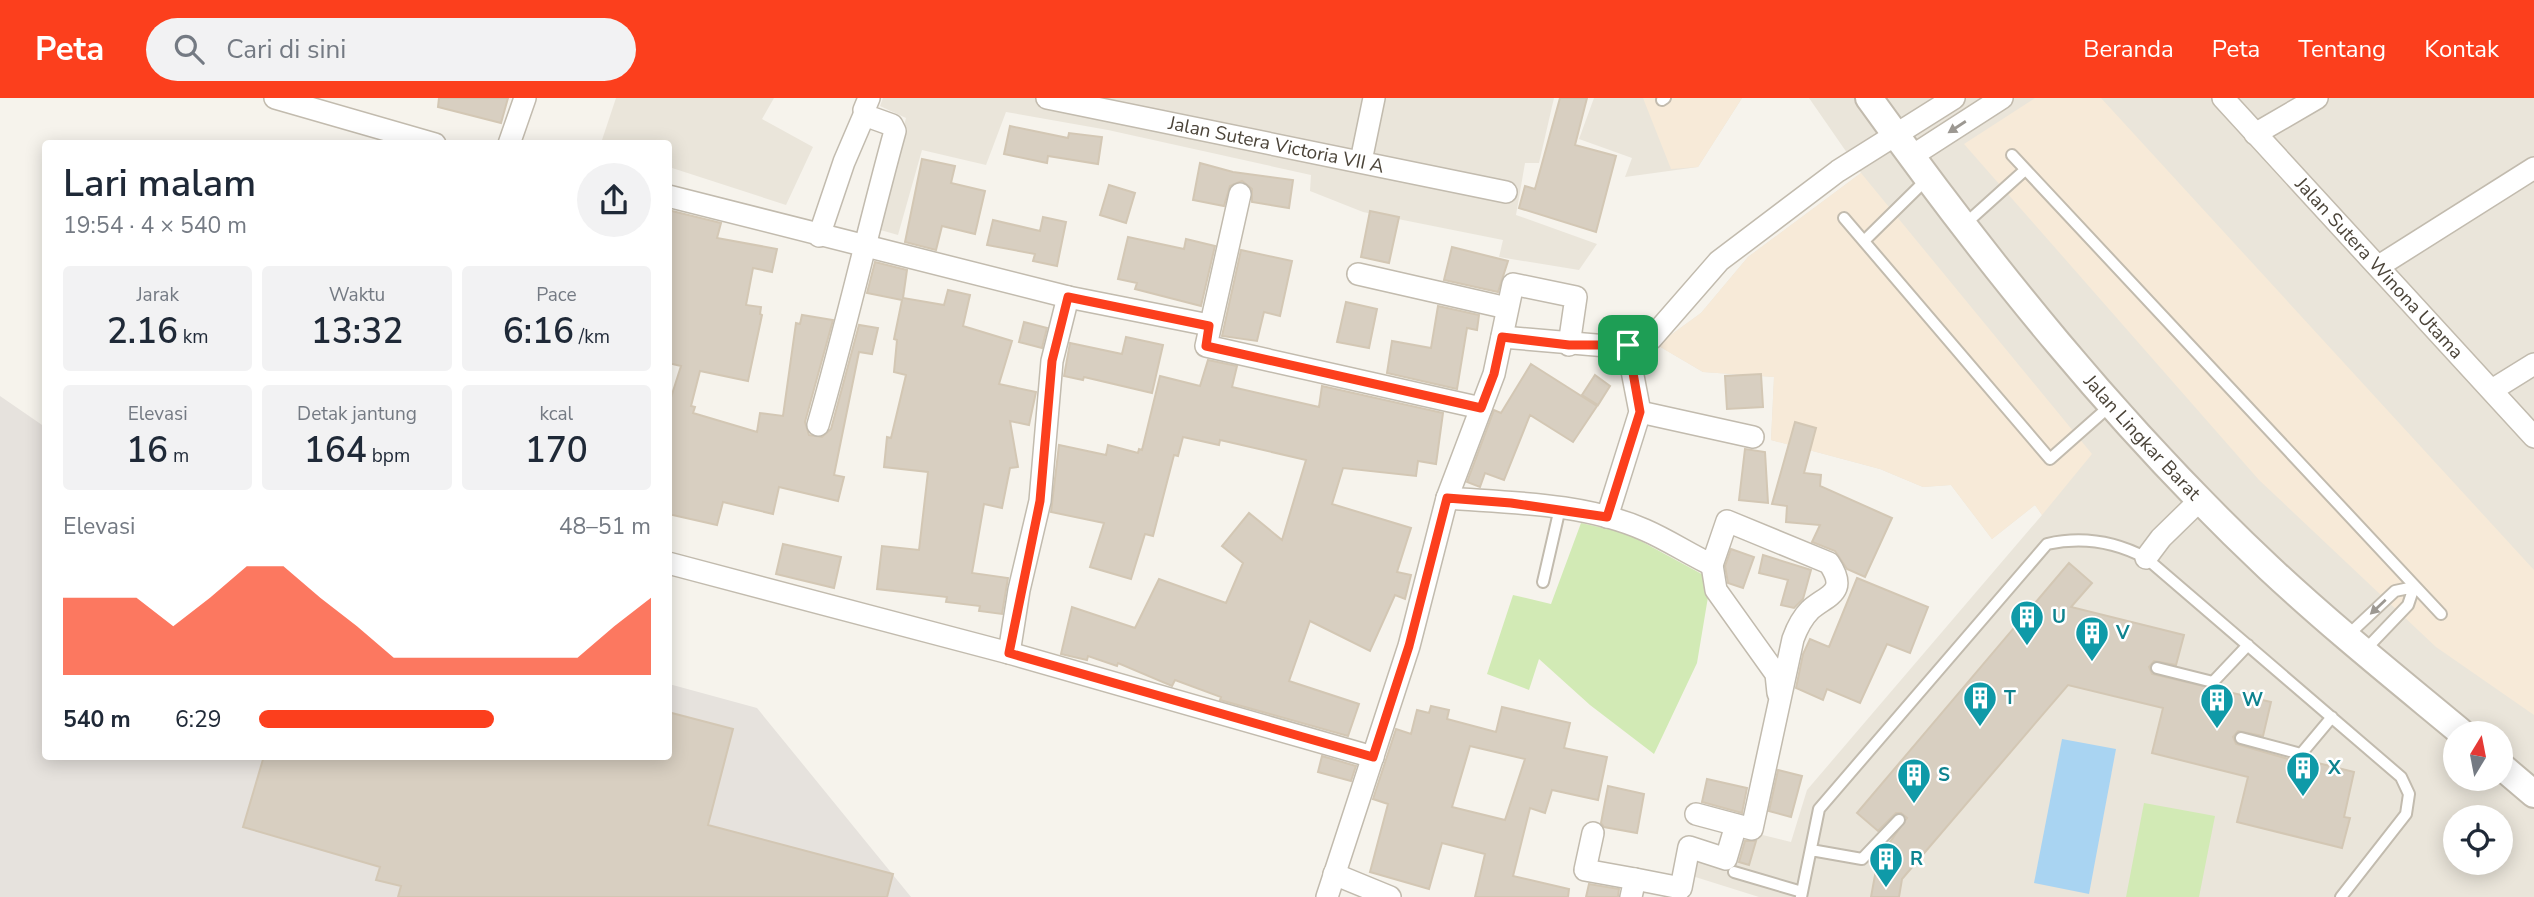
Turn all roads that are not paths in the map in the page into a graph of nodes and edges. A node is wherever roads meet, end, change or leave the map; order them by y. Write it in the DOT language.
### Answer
graph roads {
  1 [pos="275,98"];
  2 [pos="525,98"];
  3 [pos="1046,98"];
  4 [pos="1374,98"];
  5 [pos="1870,98"];
  6 [pos="1954,98"];
  7 [pos="2002,98"];
  8 [pos="2223,98"];
  9 [pos="2317,98"];
  10 [pos="867,106"];
  11 [pos="2255,134"];
  12 [pos="421,140"];
  13 [pos="510,140"];
  14 [pos="1904,146"];
  15 [pos="2012,155"];
  16 [pos="1361,161"];
  17 [pos="2534,167"];
  18 [pos="2025,170"];
  19 [pos="1929,177"];
  20 [pos="1506,192"];
  21 [pos="1240,194"];
  22 [pos="672,197"];
  23 [pos="1844,218"];
  24 [pos="1962,226"];
  25 [pos="819,236"];
  26 [pos="1864,241"];
  27 [pos="863,247"];
  28 [pos="2379,267"];
  29 [pos="1358,274"];
  30 [pos="1068,297"];
  31 [pos="1507,308"];
  32 [pos="1209,326"];
  33 [pos="1502,337"];
  34 [pos="1569,345"];
  35 [pos="1628,345"];
  36 [pos="2534,364"];
  37 [pos="2492,390"];
  38 [pos="2111,405"];
  39 [pos="1481,408"];
  40 [pos="1640,412"];
  41 [pos="818,425"];
  42 [pos="1753,437"];
  43 [pos="2534,437"];
  44 [pos="1447,498"];
  45 [pos="2200,500"];
  46 [pos="1560,508"];
  47 [pos="1607,517"];
  48 [pos="2146,558"];
  49 [pos="672,564"];
  50 [pos="1712,565"];
  51 [pos="1543,582"];
  52 [pos="2414,587"];
  53 [pos="2441,614"];
  54 [pos="2356,643"];
  55 [pos="2248,645"];
  56 [pos="1009,653"];
  57 [pos="2157,668"];
  58 [pos="1778,695"];
  59 [pos="2332,717"];
  60 [pos="2448,721"];
  61 [pos="2241,738"];
  62 [pos="1373,757"];
  63 [pos="2513,776"];
  64 [pos="2534,794"];
  65 [pos="1696,814"];
  66 [pos="1899,820"];
  67 [pos="1736,825"];
  68 [pos="1593,834"];
  69 [pos="1811,850"];
  70 [pos="1734,872"];
  71 [pos="1334,874"];
  72 [pos="1633,888"];
  73 [pos="1802,895"];
  74 [pos="1327,897"];
  75 [pos="1390,897"];
  76 [pos="2341,897"];
  1 -- 12 [label="street"];
  2 -- 13 [label="street"];
  3 -- 16 [label="street, Jalan Sutera Victoria VII A"];
  4 -- 16 [label="street"];
  5 -- 14 [label="street, Jalan Lingkar Barat"];
  6 -- 14 [label="street"];
  7 -- 14 [label="street, one-way"];
  8 -- 11 [label="street, Jalan Sutera Winona Utama"];
  9 -- 11 [label="street"];
  10 -- 25 [label="street"];
  10 -- 27 [label="street"];
  11 -- 28 [label="street, Jalan Sutera Winona Utama"];
  14 -- 19 [label="street, Jalan Lingkar Barat"];
  14 -- 35 [label="street"];
  15 -- 18 [label="lane"];
  16 -- 20 [label="street, Jalan Sutera Victoria VII A"];
  17 -- 28 [label="street"];
  18 -- 24 [label="lane"];
  18 -- 52 [label="lane"];
  19 -- 24 [label="street, Jalan Lingkar Barat"];
  19 -- 26 [label="lane"];
  21 -- 32 [label="street"];
  22 -- 25 [label="street"];
  23 -- 26 [label="lane"];
  24 -- 38 [label="street, Jalan Lingkar Barat"];
  25 -- 27 [label="street"];
  26 -- 38 [label="lane"];
  27 -- 30 [label="street"];
  27 -- 41 [label="street"];
  28 -- 37 [label="street, Jalan Sutera Winona Utama"];
  29 -- 31 [label="street"];
  30 -- 32 [label="street"];
  30 -- 56 [label="street"];
  31 -- 33 [label="street"];
  31 -- 34 [label="street"];
  32 -- 39 [label="street"];
  33 -- 34 [label="street"];
  33 -- 39 [label="street"];
  34 -- 35 [label="street"];
  35 -- 40 [label="street"];
  36 -- 37 [label="street"];
  37 -- 43 [label="street, Jalan Sutera Winona Utama"];
  38 -- 45 [label="street, Jalan Lingkar Barat"];
  39 -- 44 [label="street"];
  40 -- 42 [label="street"];
  40 -- 47 [label="street"];
  44 -- 46 [label="street"];
  44 -- 62 [label="street"];
  45 -- 48 [label="street"];
  45 -- 54 [label="street, Jalan Lingkar Barat"];
  46 -- 47 [label="street"];
  46 -- 51 [label="lane"];
  47 -- 50 [label="street"];
  48 -- 55 [label="lane"];
  48 -- 69 [label="lane"];
  49 -- 56 [label="street"];
  50 -- 58 [label="street"];
  50 -- 58 [label="street"];
  52 -- 53 [label="lane"];
  52 -- 54 [label="lane"];
  52 -- 54 [label="lane, one-way"];
  54 -- 60 [label="street, Jalan Lingkar Barat"];
  55 -- 57 [label="lane"];
  55 -- 59 [label="lane"];
  56 -- 62 [label="street"];
  58 -- 67 [label="street"];
  59 -- 61 [label="lane"];
  59 -- 76 [label="lane"];
  62 -- 71 [label="street"];
  63 -- 64 [label="street"];
  65 -- 67 [label="street"];
  66 -- 69 [label="lane"];
  67 -- 72 [label="street"];
  68 -- 72 [label="street"];
  69 -- 73 [label="lane"];
  70 -- 73 [label="lane"];
  71 -- 74 [label="street"];
  71 -- 75 [label="street"];
}
